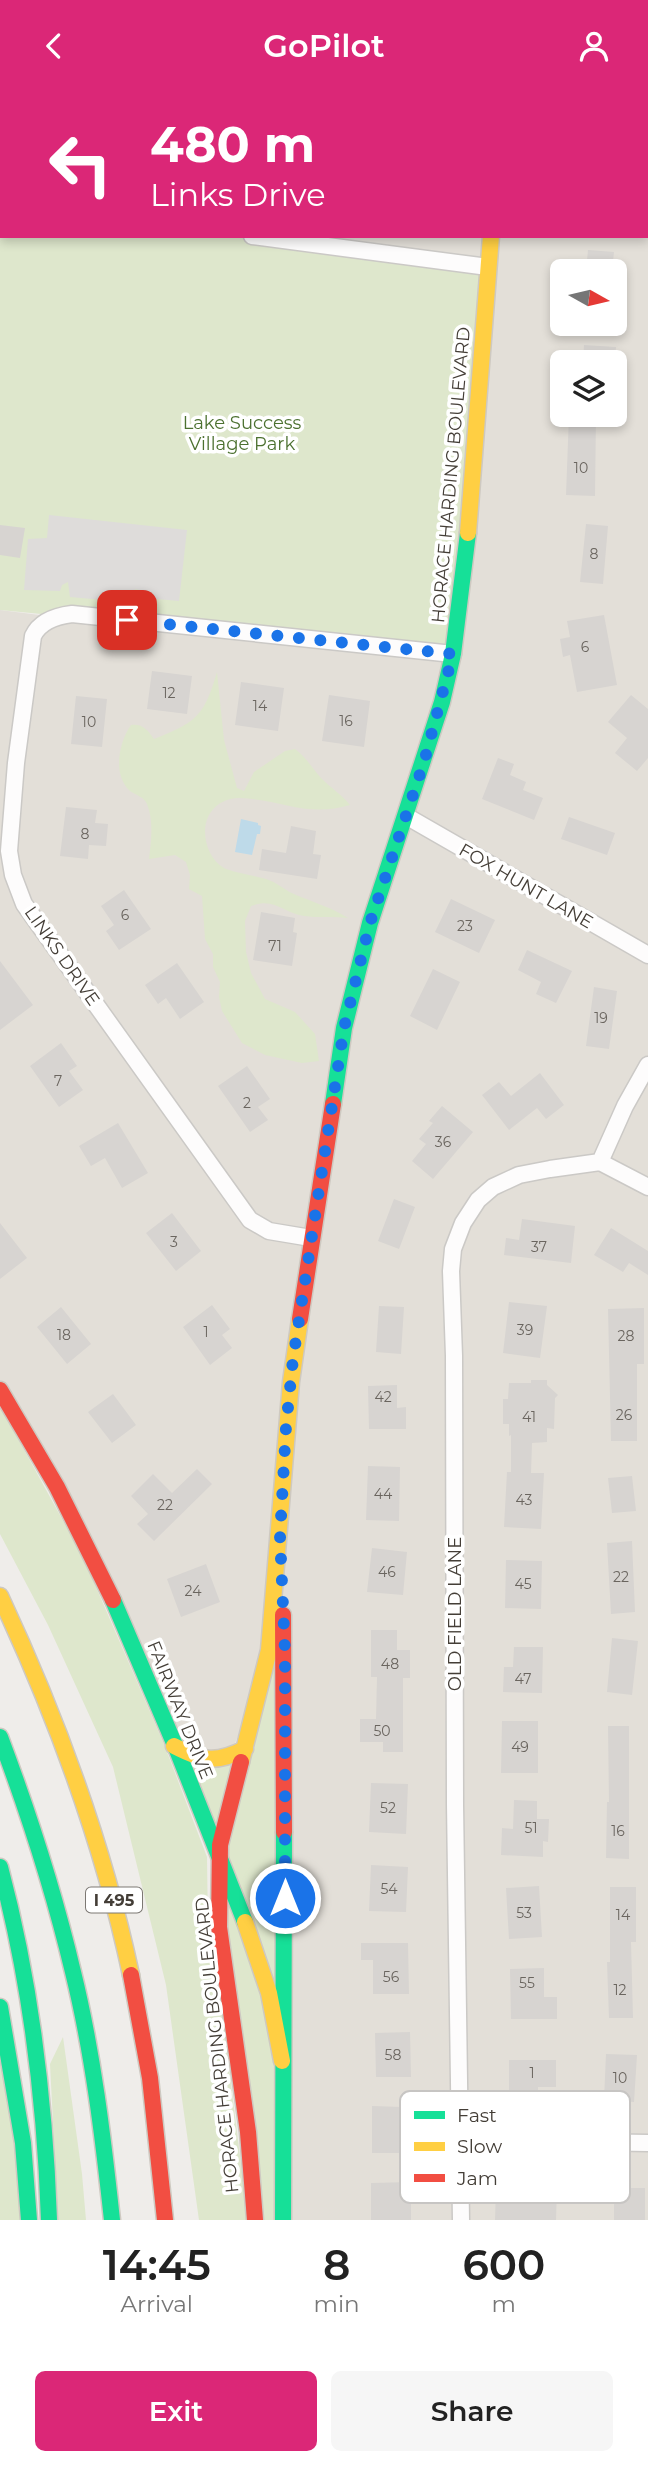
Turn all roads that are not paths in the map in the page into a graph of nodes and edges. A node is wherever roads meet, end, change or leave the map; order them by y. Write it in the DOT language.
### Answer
graph roads {
  1 [pos="267,238"];
  2 [pos="491,238"];
  3 [pos="488,267"];
  4 [pos="453,654"];
  5 [pos="8,762"];
  6 [pos="406,816"];
  7 [pos="648,955"];
  8 [pos="648,1065"];
  9 [pos="600,1162"];
  10 [pos="648,1187"];
  11 [pos="311,1238"];
  12 [pos="0,1390"];
  13 [pos="280,1536"];
  14 [pos="0,1596"];
  15 [pos="0,1737"];
  16 [pos="174,1746"];
  17 [pos="245,1749"];
  18 [pos="219,1860"];
  19 [pos="0,1867"];
  20 [pos="0,2007"];
  21 [pos="282,2061"];
  22 [pos="460,2091"];
  23 [pos="630,2143"];
  24 [pos="648,2143"];
  25 [pos="29,2220"];
  26 [pos="49,2220"];
  27 [pos="112,2220"];
  28 [pos="165,2220"];
  29 [pos="255,2220"];
  30 [pos="283,2220"];
  1 -- 3 [label="street"];
  2 -- 3 [label="main road, HORACE HARDING BOULEVARD"];
  3 -- 4 [label="main road, HORACE HARDING BOULEVARD"];
  4 -- 5 [label="street, LINKS DRIVE"];
  4 -- 6 [label="main road, HORACE HARDING BOULEVARD"];
  5 -- 11 [label="street, LINKS DRIVE"];
  6 -- 7 [label="street, FOX HUNT LANE"];
  6 -- 11 [label="main road, HORACE HARDING BOULEVARD"];
  8 -- 9 [label="street"];
  9 -- 10 [label="street"];
  9 -- 22 [label="street, OLD FIELD LANE"];
  11 -- 13 [label="main road, HORACE HARDING BOULEVARD"];
  12 -- 16 [label="main road, FAIRWAY DRIVE"];
  13 -- 17 [label="main road, HORACE HARDING BOULEVARD"];
  13 -- 21 [label="main road, HORACE HARDING BOULEVARD"];
  14 -- 28 [label="main road, I 495"];
  15 -- 27 [label="main road, I 495"];
  16 -- 17 [label="main road"];
  16 -- 18 [label="main road, FAIRWAY DRIVE"];
  17 -- 18 [label="main road, HORACE HARDING BOULEVARD"];
  18 -- 21 [label="main road, FAIRWAY DRIVE"];
  18 -- 29 [label="main road, HORACE HARDING BOULEVARD"];
  19 -- 26 [label="main road"];
  20 -- 25 [label="main road"];
  21 -- 30 [label="main road, HORACE HARDING BOULEVARD"];
  23 -- 24 [label="street"];
}
